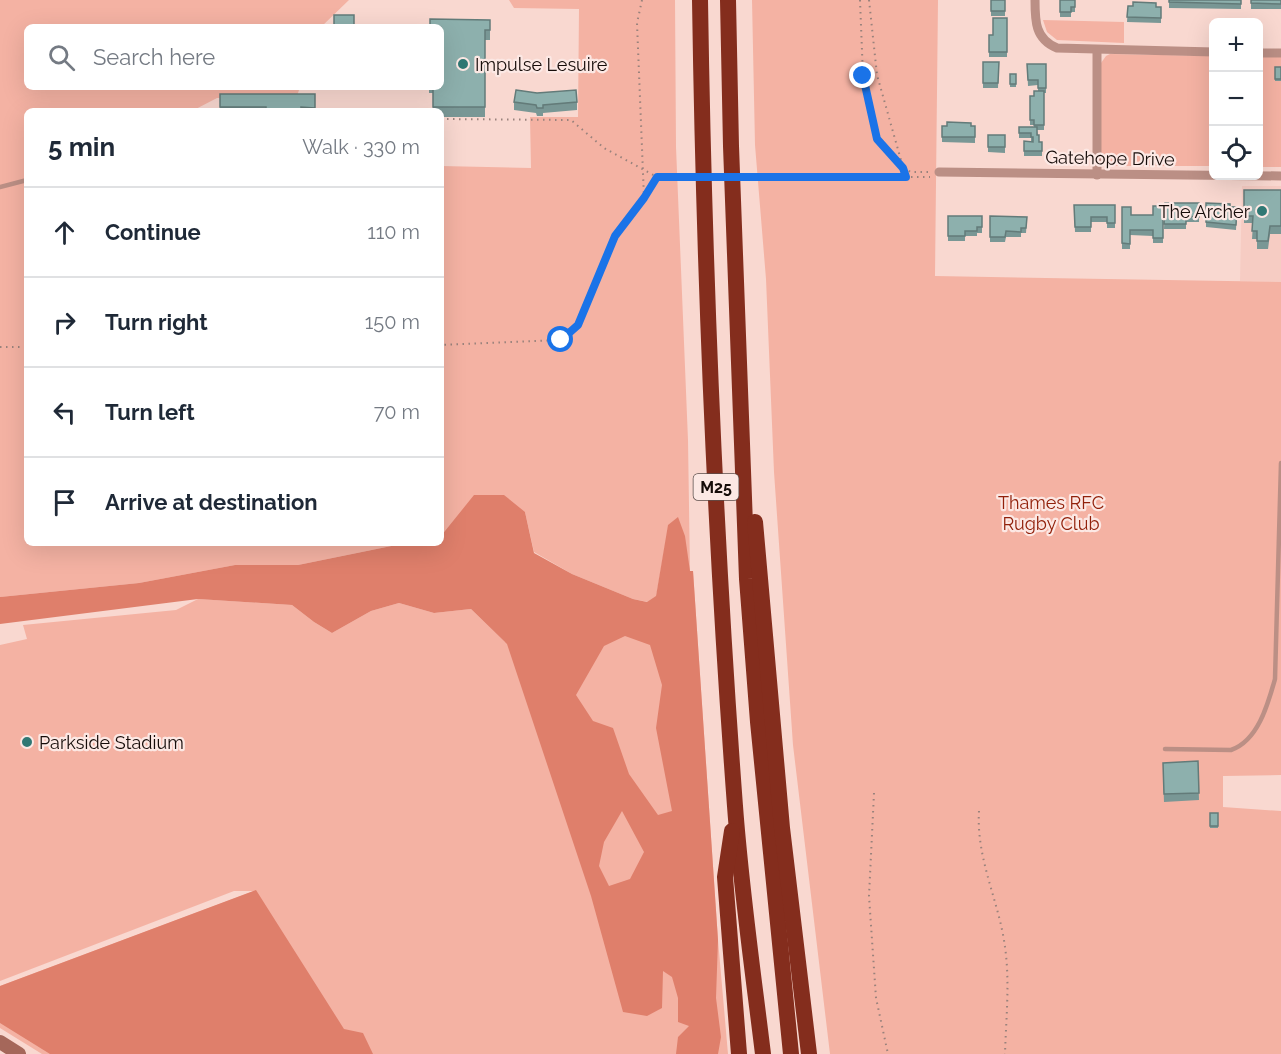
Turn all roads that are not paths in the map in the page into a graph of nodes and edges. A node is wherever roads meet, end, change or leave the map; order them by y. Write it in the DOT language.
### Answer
graph roads {
  1 [pos="700,0"];
  2 [pos="728,0"];
  3 [pos="1035,0"];
  4 [pos="1097,51"];
  5 [pos="1209,52"];
  6 [pos="1263,52"];
  7 [pos="1281,53"];
  8 [pos="937,174"];
  9 [pos="1097,175"];
  10 [pos="1281,176"];
  11 [pos="24,181"];
  12 [pos="0,187"];
  13 [pos="739,366"];
  14 [pos="1281,463"];
  15 [pos="1165,749"];
  16 [pos="735,808"];
  17 [pos="753,973"];
  18 [pos="0,1042"];
  19 [pos="19,1054"];
  20 [pos="740,1054"];
  21 [pos="755,1054"];
  22 [pos="763,1054"];
  23 [pos="791,1054"];
  24 [pos="809,1054"];
  1 -- 16 [label="highway, M25"];
  2 -- 13 [label="highway, M25"];
  3 -- 4 [label="street"];
  4 -- 5 [label="street"];
  4 -- 9 [label="street"];
  6 -- 7 [label="street"];
  8 -- 9 [label="street, Gatehope Drive"];
  9 -- 10 [label="street, Gatehope Drive"];
  11 -- 12 [label="lane"];
  13 -- 23 [label="highway, M25"];
  13 -- 24 [label="highway, M25"];
  14 -- 15 [label="lane"];
  16 -- 17 [label="highway, M25"];
  16 -- 20 [label="highway, M25"];
  17 -- 21 [label="highway, M25"];
  17 -- 22 [label="highway, M25"];
  18 -- 19 [label="main road"];
}
